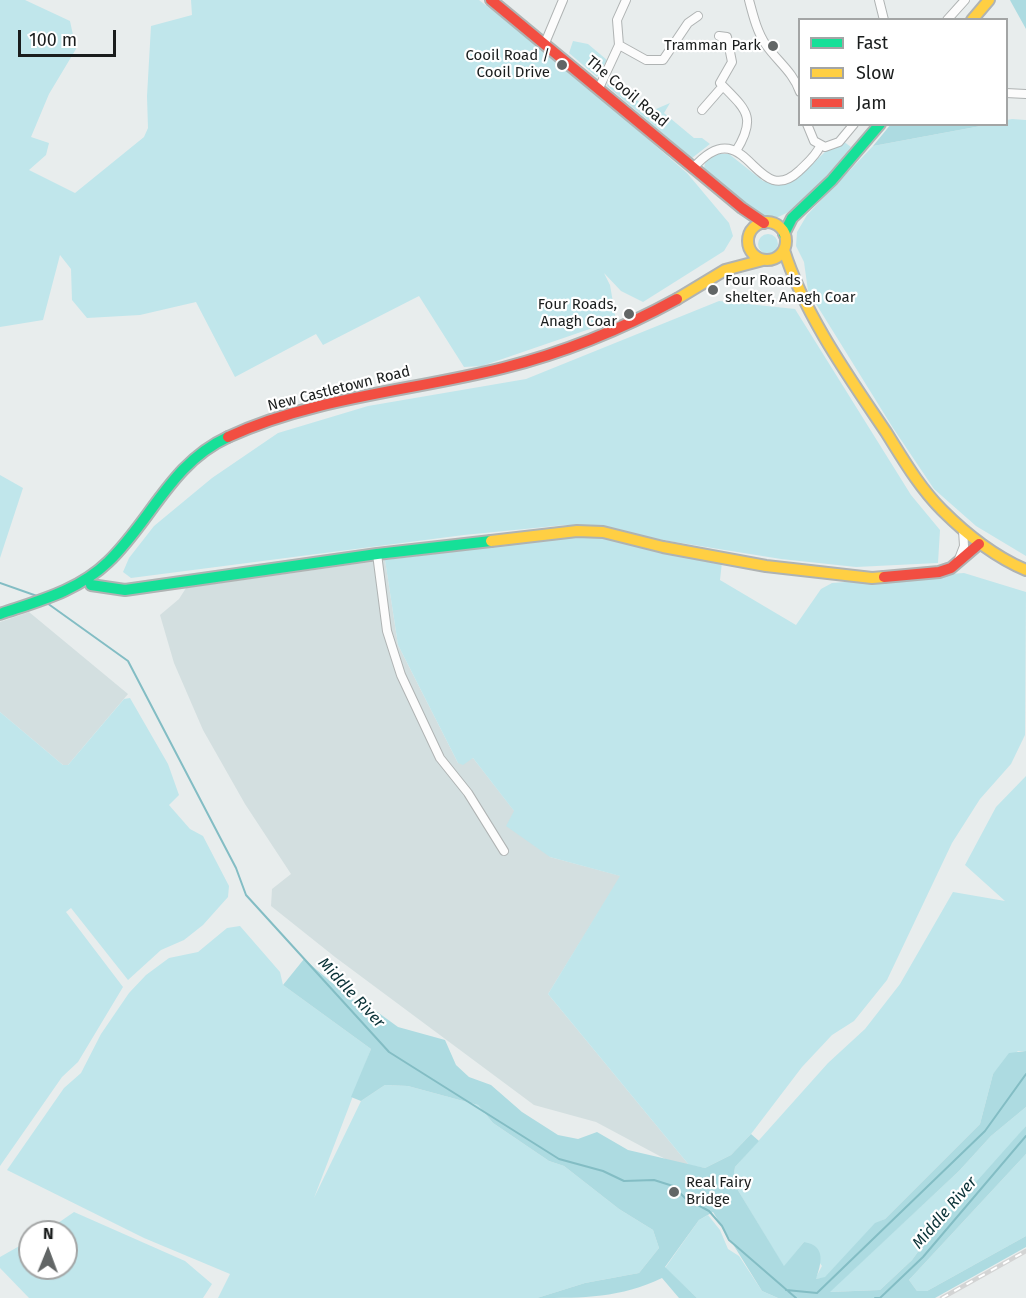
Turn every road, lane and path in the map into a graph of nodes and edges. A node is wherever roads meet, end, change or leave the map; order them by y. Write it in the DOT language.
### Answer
graph roads {
  1 [pos="491,0"];
  2 [pos="563,0"];
  3 [pos="626,0"];
  4 [pos="749,0"];
  5 [pos="879,0"];
  6 [pos="965,0"];
  7 [pos="988,0"];
  8 [pos="698,16"];
  9 [pos="884,18"];
  10 [pos="949,18"];
  11 [pos="974,18"];
  12 [pos="719,36"];
  13 [pos="545,43"];
  14 [pos="619,45"];
  15 [pos="723,86"];
  16 [pos="599,88"];
  17 [pos="798,88"];
  18 [pos="1008,93"];
  19 [pos="1026,94"];
  20 [pos="702,110"];
  21 [pos="808,126"];
  22 [pos="852,126"];
  23 [pos="878,126"];
  24 [pos="820,146"];
  25 [pos="735,151"];
  26 [pos="694,167"];
  27 [pos="742,208"];
  28 [pos="792,218"];
  29 [pos="768,223"];
  30 [pos="784,234"];
  31 [pos="750,236"];
  32 [pos="784,250"];
  33 [pos="766,260"];
  34 [pos="731,267"];
  35 [pos="792,276"];
  36 [pos="962,529"];
  37 [pos="979,544"];
  38 [pos="377,554"];
  39 [pos="957,563"];
  40 [pos="1026,570"];
  41 [pos="91,585"];
  42 [pos="0,614"];
  43 [pos="504,851"];
  1 -- 13 [label="main road, The Cooil Road"];
  2 -- 13 [label="street"];
  3 -- 14 [label="street"];
  4 -- 17 [label="street"];
  5 -- 9 [label="street"];
  6 -- 10 [label="street"];
  7 -- 11 [label="main road"];
  8 -- 14 [label="street"];
  12 -- 15 [label="street"];
  13 -- 16 [label="main road, The Cooil Road"];
  14 -- 16 [label="street"];
  15 -- 20 [label="street"];
  15 -- 25 [label="street"];
  16 -- 26 [label="main road, The Cooil Road"];
  18 -- 19 [label="street"];
  21 -- 24 [label="street"];
  22 -- 24 [label="street"];
  23 -- 28 [label="main road"];
  24 -- 25 [label="street"];
  25 -- 26 [label="street"];
  26 -- 27 [label="main road, The Cooil Road"];
  27 -- 29 [label="main road, The Cooil Road"];
  27 -- 31 [label="main road, The Cooil Road"];
  28 -- 29 [label="main road"];
  28 -- 30 [label="main road"];
  29 -- 30 [label="main road"];
  29 -- 31 [label="main road"];
  30 -- 32 [label="main road"];
  31 -- 33 [label="main road"];
  31 -- 34 [label="main road"];
  32 -- 33 [label="main road"];
  32 -- 35 [label="main road"];
  33 -- 34 [label="main road"];
  33 -- 35 [label="main road"];
  34 -- 42 [label="main road, New Castletown Road"];
  35 -- 36 [label="main road"];
  36 -- 37 [label="main road"];
  36 -- 39 [label="street"];
  37 -- 39 [label="main road"];
  37 -- 40 [label="main road"];
  38 -- 39 [label="main road"];
  38 -- 41 [label="main road"];
  38 -- 43 [label="street"];
}
